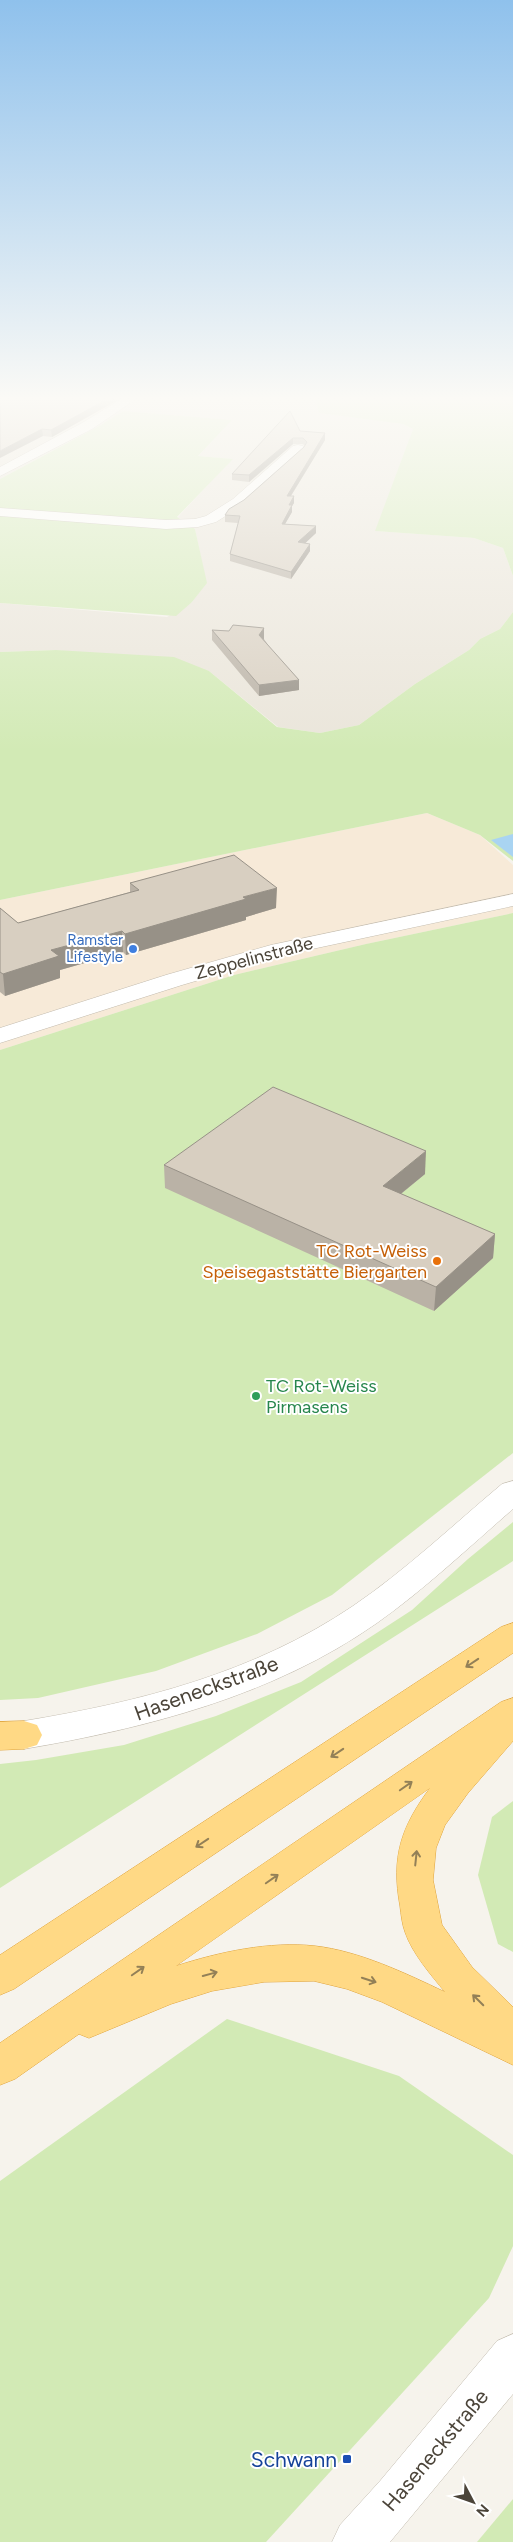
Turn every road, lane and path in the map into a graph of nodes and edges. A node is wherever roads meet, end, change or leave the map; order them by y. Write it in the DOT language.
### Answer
graph roads {
  1 [pos="48,516"];
  2 [pos="216,516"];
  3 [pos="513,900"];
  4 [pos="0,1036"];
  5 [pos="513,1492"];
  6 [pos="513,1636"];
  7 [pos="513,1712"];
  8 [pos="513,1720"];
  9 [pos="12,1735"];
  10 [pos="63,1935"];
  11 [pos="0,1966"];
  12 [pos="0,1977"];
  13 [pos="513,2034"];
  14 [pos="513,2046"];
  15 [pos="13,2057"];
  16 [pos="513,2358"];
  17 [pos="356,2542"];
  1 -- 2 [label="street"];
  3 -- 4 [label="street, Zeppelinstraße"];
  5 -- 9 [label="street, Haseneckstraße"];
  6 -- 10 [label="highway, one-way"];
  15 -- 7 [label="highway, one-way"];
  13 -- 8 [label="highway, one-way"];
  10 -- 11 [label="highway"];
  10 -- 12 [label="highway"];
  15 -- 14 [label="highway, one-way"];
  16 -- 17 [label="street, Haseneckstraße"];
}
